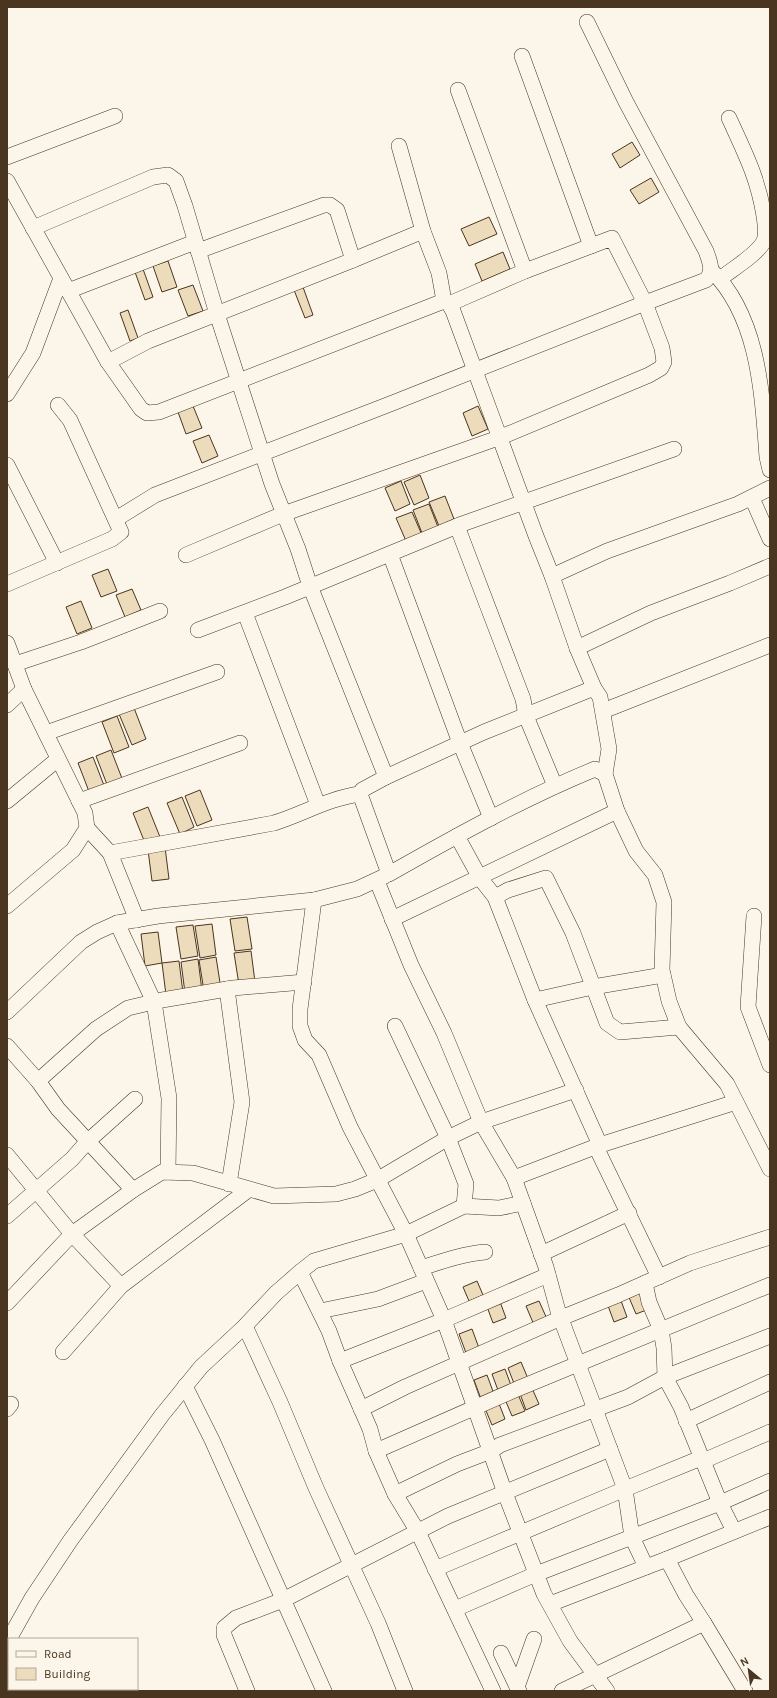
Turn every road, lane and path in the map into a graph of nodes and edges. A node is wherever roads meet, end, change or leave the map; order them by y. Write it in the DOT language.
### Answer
graph roads {
  1 [pos="587,22"];
  2 [pos="522,56"];
  3 [pos="458,90"];
  4 [pos="115,116"];
  5 [pos="729,118"];
  6 [pos="399,146"];
  7 [pos="7,157"];
  8 [pos="7,181"];
  9 [pos="33,228"];
  10 [pos="423,231"];
  11 [pos="196,246"];
  12 [pos="591,246"];
  13 [pos="354,260"];
  14 [pos="525,271"];
  15 [pos="715,274"];
  16 [pos="65,285"];
  17 [pos="446,302"];
  18 [pos="645,303"];
  19 [pos="217,314"];
  20 [pos="108,362"];
  21 [pos="475,370"];
  22 [pos="239,381"];
  23 [pos="7,394"];
  24 [pos="766,404"];
  25 [pos="58,405"];
  26 [pos="501,437"];
  27 [pos="674,449"];
  28 [pos="261,454"];
  29 [pos="7,465"];
  30 [pos="770,470"];
  31 [pos="770,488"];
  32 [pos="752,498"];
  33 [pos="523,502"];
  34 [pos="283,514"];
  35 [pos="116,519"];
  36 [pos="457,526"];
  37 [pos="770,539"];
  38 [pos="390,554"];
  39 [pos="186,555"];
  40 [pos="57,563"];
  41 [pos="770,566"];
  42 [pos="552,576"];
  43 [pos="7,584"];
  44 [pos="310,586"];
  45 [pos="160,611"];
  46 [pos="245,613"];
  47 [pos="198,630"];
  48 [pos="7,645"];
  49 [pos="770,645"];
  50 [pos="577,648"];
  51 [pos="15,664"];
  52 [pos="217,672"];
  53 [pos="594,688"];
  54 [pos="24,689"];
  55 [pos="7,705"];
  56 [pos="603,711"];
  57 [pos="526,716"];
  58 [pos="46,733"];
  59 [pos="240,743"];
  60 [pos="460,743"];
  61 [pos="58,758"];
  62 [pos="605,774"];
  63 [pos="386,777"];
  64 [pos="555,786"];
  65 [pos="360,794"];
  66 [pos="7,801"];
  67 [pos="79,801"];
  68 [pos="318,805"];
  69 [pos="617,811"];
  70 [pos="491,818"];
  71 [pos="87,828"];
  72 [pos="457,836"];
  73 [pos="110,853"];
  74 [pos="383,877"];
  75 [pos="480,878"];
  76 [pos="495,897"];
  77 [pos="314,900"];
  78 [pos="7,906"];
  79 [pos="754,916"];
  80 [pos="392,919"];
  81 [pos="137,920"];
  82 [pos="117,923"];
  83 [pos="663,975"];
  84 [pos="304,982"];
  85 [pos="593,987"];
  86 [pos="227,990"];
  87 [pos="535,1000"];
  88 [pos="154,1002"];
  89 [pos="7,1012"];
  90 [pos="395,1026"];
  91 [pos="679,1027"];
  92 [pos="7,1046"];
  93 [pos="770,1065"];
  94 [pos="38,1081"];
  95 [pos="576,1090"];
  96 [pos="135,1099"];
  97 [pos="736,1102"];
  98 [pos="481,1122"];
  99 [pos="448,1138"];
  100 [pos="87,1142"];
  101 [pos="598,1146"];
  102 [pos="7,1155"];
  103 [pos="770,1169"];
  104 [pos="168,1172"];
  105 [pos="514,1178"];
  106 [pos="377,1180"];
  107 [pos="228,1184"];
  108 [pos="35,1190"];
  109 [pos="133,1190"];
  110 [pos="248,1190"];
  111 [pos="523,1202"];
  112 [pos="464,1206"];
  113 [pos="629,1213"];
  114 [pos="7,1216"];
  115 [pos="72,1234"];
  116 [pos="406,1234"];
  117 [pos="770,1237"];
  118 [pos="486,1252"];
  119 [pos="541,1254"];
  120 [pos="300,1272"];
  121 [pos="424,1274"];
  122 [pos="548,1275"];
  123 [pos="659,1277"];
  124 [pos="645,1283"];
  125 [pos="770,1285"];
  126 [pos="121,1286"];
  127 [pos="7,1303"];
  128 [pos="320,1311"];
  129 [pos="561,1318"];
  130 [pos="444,1320"];
  131 [pos="245,1326"];
  132 [pos="661,1330"];
  133 [pos="770,1336"];
  134 [pos="63,1352"];
  135 [pos="340,1361"];
  136 [pos="459,1363"];
  137 [pos="579,1364"];
  138 [pos="665,1377"];
  139 [pos="770,1382"];
  140 [pos="186,1386"];
  141 [pos="474,1408"];
  142 [pos="360,1409"];
  143 [pos="595,1410"];
  144 [pos="686,1421"];
  145 [pos="770,1432"];
  146 [pos="610,1449"];
  147 [pos="376,1451"];
  148 [pos="491,1451"];
  149 [pos="702,1459"];
  150 [pos="770,1480"];
  151 [pos="625,1489"];
  152 [pos="505,1493"];
  153 [pos="395,1494"];
  154 [pos="720,1503"];
  155 [pos="770,1517"];
  156 [pos="734,1531"];
  157 [pos="418,1532"];
  158 [pos="522,1533"];
  159 [pos="632,1537"];
  160 [pos="667,1559"];
  161 [pos="350,1566"];
  162 [pos="646,1567"];
  163 [pos="435,1570"];
  164 [pos="536,1574"];
  165 [pos="283,1600"];
  166 [pos="550,1604"];
  167 [pos="455,1609"];
  168 [pos="704,1623"];
  169 [pos="9,1638"];
  170 [pos="534,1639"];
  171 [pos="501,1653"];
  172 [pos="595,1675"];
  173 [pos="518,1689"];
  174 [pos="247,1691"];
  175 [pos="324,1691"];
  176 [pos="406,1691"];
  177 [pos="493,1691"];
  178 [pos="562,1691"];
  179 [pos="607,1691"];
  180 [pos="745,1691"];
  1 -- 15 [label="street"];
  2 -- 12 [label="street"];
  3 -- 14 [label="street"];
  4 -- 7 [label="street"];
  5 -- 15 [label="street"];
  6 -- 10 [label="street"];
  8 -- 9 [label="street"];
  9 -- 11 [label="street"];
  9 -- 16 [label="street"];
  10 -- 13 [label="street"];
  10 -- 17 [label="street"];
  11 -- 13 [label="street"];
  11 -- 16 [label="street"];
  11 -- 19 [label="street"];
  12 -- 14 [label="street"];
  12 -- 18 [label="street"];
  13 -- 19 [label="street"];
  14 -- 17 [label="street"];
  15 -- 18 [label="street"];
  15 -- 24 [label="street"];
  16 -- 20 [label="street"];
  16 -- 23 [label="street"];
  17 -- 21 [label="street"];
  17 -- 22 [label="street"];
  18 -- 21 [label="street"];
  18 -- 26 [label="street"];
  19 -- 20 [label="street"];
  19 -- 22 [label="street"];
  20 -- 22 [label="street"];
  21 -- 26 [label="street"];
  21 -- 28 [label="street"];
  22 -- 28 [label="street"];
  24 -- 30 [label="street"];
  25 -- 35 [label="street"];
  26 -- 33 [label="street"];
  26 -- 34 [label="street"];
  27 -- 33 [label="street"];
  28 -- 34 [label="street"];
  28 -- 35 [label="street"];
  29 -- 40 [label="street"];
  31 -- 32 [label="street"];
  32 -- 37 [label="street"];
  32 -- 42 [label="street"];
  33 -- 36 [label="street"];
  33 -- 42 [label="street"];
  34 -- 39 [label="street"];
  34 -- 44 [label="street"];
  35 -- 40 [label="street"];
  36 -- 38 [label="street"];
  36 -- 57 [label="street"];
  38 -- 44 [label="street"];
  38 -- 60 [label="street"];
  40 -- 43 [label="street"];
  41 -- 50 [label="street"];
  42 -- 50 [label="street"];
  44 -- 46 [label="street"];
  44 -- 63 [label="street"];
  45 -- 51 [label="street"];
  46 -- 47 [label="street"];
  46 -- 68 [label="street"];
  48 -- 51 [label="street"];
  49 -- 56 [label="street"];
  50 -- 53 [label="street"];
  51 -- 54 [label="street"];
  52 -- 58 [label="street"];
  53 -- 56 [label="street"];
  53 -- 57 [label="street"];
  54 -- 55 [label="street"];
  54 -- 58 [label="street"];
  56 -- 62 [label="street"];
  57 -- 60 [label="street"];
  57 -- 64 [label="street"];
  58 -- 61 [label="street"];
  59 -- 67 [label="street"];
  60 -- 63 [label="street"];
  60 -- 70 [label="street"];
  61 -- 66 [label="street"];
  61 -- 67 [label="street"];
  62 -- 64 [label="street"];
  62 -- 69 [label="street"];
  63 -- 65 [label="street"];
  64 -- 70 [label="street"];
  65 -- 68 [label="street"];
  65 -- 74 [label="street"];
  67 -- 71 [label="street"];
  68 -- 73 [label="street"];
  69 -- 75 [label="street"];
  69 -- 83 [label="street"];
  70 -- 72 [label="street"];
  71 -- 73 [label="street"];
  71 -- 78 [label="street"];
  72 -- 74 [label="street"];
  72 -- 75 [label="street"];
  73 -- 81 [label="street"];
  74 -- 77 [label="street"];
  74 -- 80 [label="street"];
  75 -- 76 [label="street"];
  75 -- 80 [label="street"];
  76 -- 85 [label="street"];
  76 -- 87 [label="street"];
  77 -- 81 [label="street"];
  77 -- 84 [label="street"];
  79 -- 93 [label="street"];
  80 -- 98 [label="street"];
  81 -- 82 [label="street"];
  82 -- 88 [label="street"];
  82 -- 89 [label="street"];
  83 -- 85 [label="street"];
  83 -- 91 [label="street"];
  84 -- 86 [label="street"];
  84 -- 106 [label="street"];
  85 -- 87 [label="street"];
  85 -- 91 [label="street"];
  86 -- 88 [label="street"];
  86 -- 107 [label="street"];
  87 -- 95 [label="street"];
  88 -- 94 [label="street"];
  88 -- 104 [label="street"];
  90 -- 99 [label="street"];
  91 -- 97 [label="street"];
  92 -- 94 [label="street"];
  94 -- 100 [label="street"];
  95 -- 98 [label="street"];
  95 -- 101 [label="street"];
  96 -- 100 [label="street"];
  97 -- 101 [label="street"];
  97 -- 103 [label="street"];
  98 -- 99 [label="street"];
  98 -- 105 [label="street"];
  99 -- 106 [label="street"];
  99 -- 112 [label="street"];
  100 -- 108 [label="street"];
  100 -- 109 [label="street"];
  101 -- 105 [label="street"];
  101 -- 113 [label="street"];
  102 -- 108 [label="street"];
  104 -- 107 [label="street"];
  104 -- 109 [label="street"];
  105 -- 111 [label="street"];
  106 -- 110 [label="street"];
  106 -- 116 [label="street"];
  107 -- 110 [label="street"];
  108 -- 114 [label="street"];
  108 -- 115 [label="street"];
  109 -- 115 [label="street"];
  110 -- 126 [label="street"];
  111 -- 112 [label="street"];
  111 -- 119 [label="street"];
  112 -- 116 [label="street"];
  113 -- 119 [label="street"];
  113 -- 123 [label="street"];
  115 -- 126 [label="street"];
  115 -- 127 [label="street"];
  116 -- 120 [label="street"];
  116 -- 121 [label="street"];
  117 -- 123 [label="street"];
  118 -- 121 [label="street"];
  119 -- 122 [label="street"];
  120 -- 128 [label="street"];
  120 -- 131 [label="street"];
  121 -- 128 [label="street"];
  121 -- 130 [label="street"];
  122 -- 129 [label="street"];
  122 -- 130 [label="street"];
  123 -- 124 [label="street"];
  124 -- 129 [label="street"];
  124 -- 132 [label="street"];
  125 -- 132 [label="street"];
  126 -- 134 [label="street"];
  128 -- 135 [label="street"];
  129 -- 136 [label="street"];
  129 -- 137 [label="street"];
  130 -- 135 [label="street"];
  130 -- 136 [label="street"];
  131 -- 140 [label="street"];
  131 -- 161 [label="street"];
  132 -- 137 [label="street"];
  132 -- 138 [label="street"];
  133 -- 138 [label="street"];
  135 -- 142 [label="street"];
  136 -- 141 [label="street"];
  136 -- 142 [label="street"];
  137 -- 141 [label="street"];
  137 -- 143 [label="street"];
  138 -- 143 [label="street"];
  138 -- 144 [label="street"];
  139 -- 144 [label="street"];
  140 -- 165 [label="street"];
  140 -- 169 [label="street"];
  141 -- 147 [label="street"];
  141 -- 148 [label="street"];
  142 -- 147 [label="street"];
  143 -- 146 [label="street"];
  143 -- 148 [label="street"];
  144 -- 149 [label="street"];
  145 -- 149 [label="street"];
  146 -- 151 [label="street"];
  146 -- 152 [label="street"];
  147 -- 153 [label="street"];
  148 -- 152 [label="street"];
  148 -- 153 [label="street"];
  149 -- 151 [label="street"];
  149 -- 154 [label="street"];
  150 -- 154 [label="street"];
  151 -- 158 [label="street"];
  151 -- 159 [label="street"];
  152 -- 157 [label="street"];
  152 -- 158 [label="street"];
  153 -- 157 [label="street"];
  154 -- 156 [label="street"];
  154 -- 159 [label="street"];
  155 -- 156 [label="street"];
  156 -- 160 [label="street"];
  157 -- 161 [label="street"];
  157 -- 163 [label="street"];
  158 -- 163 [label="street"];
  158 -- 164 [label="street"];
  159 -- 162 [label="street"];
  159 -- 164 [label="street"];
  160 -- 162 [label="street"];
  160 -- 168 [label="street"];
  161 -- 165 [label="street"];
  161 -- 176 [label="street"];
  162 -- 166 [label="street"];
  163 -- 167 [label="street"];
  164 -- 166 [label="street"];
  164 -- 167 [label="street"];
  165 -- 174 [label="street"];
  165 -- 175 [label="street"];
  166 -- 172 [label="street"];
  167 -- 177 [label="street"];
  168 -- 172 [label="street"];
  168 -- 180 [label="street"];
  170 -- 173 [label="street"];
  171 -- 173 [label="street"];
  172 -- 178 [label="street"];
  172 -- 179 [label="street"];
}
